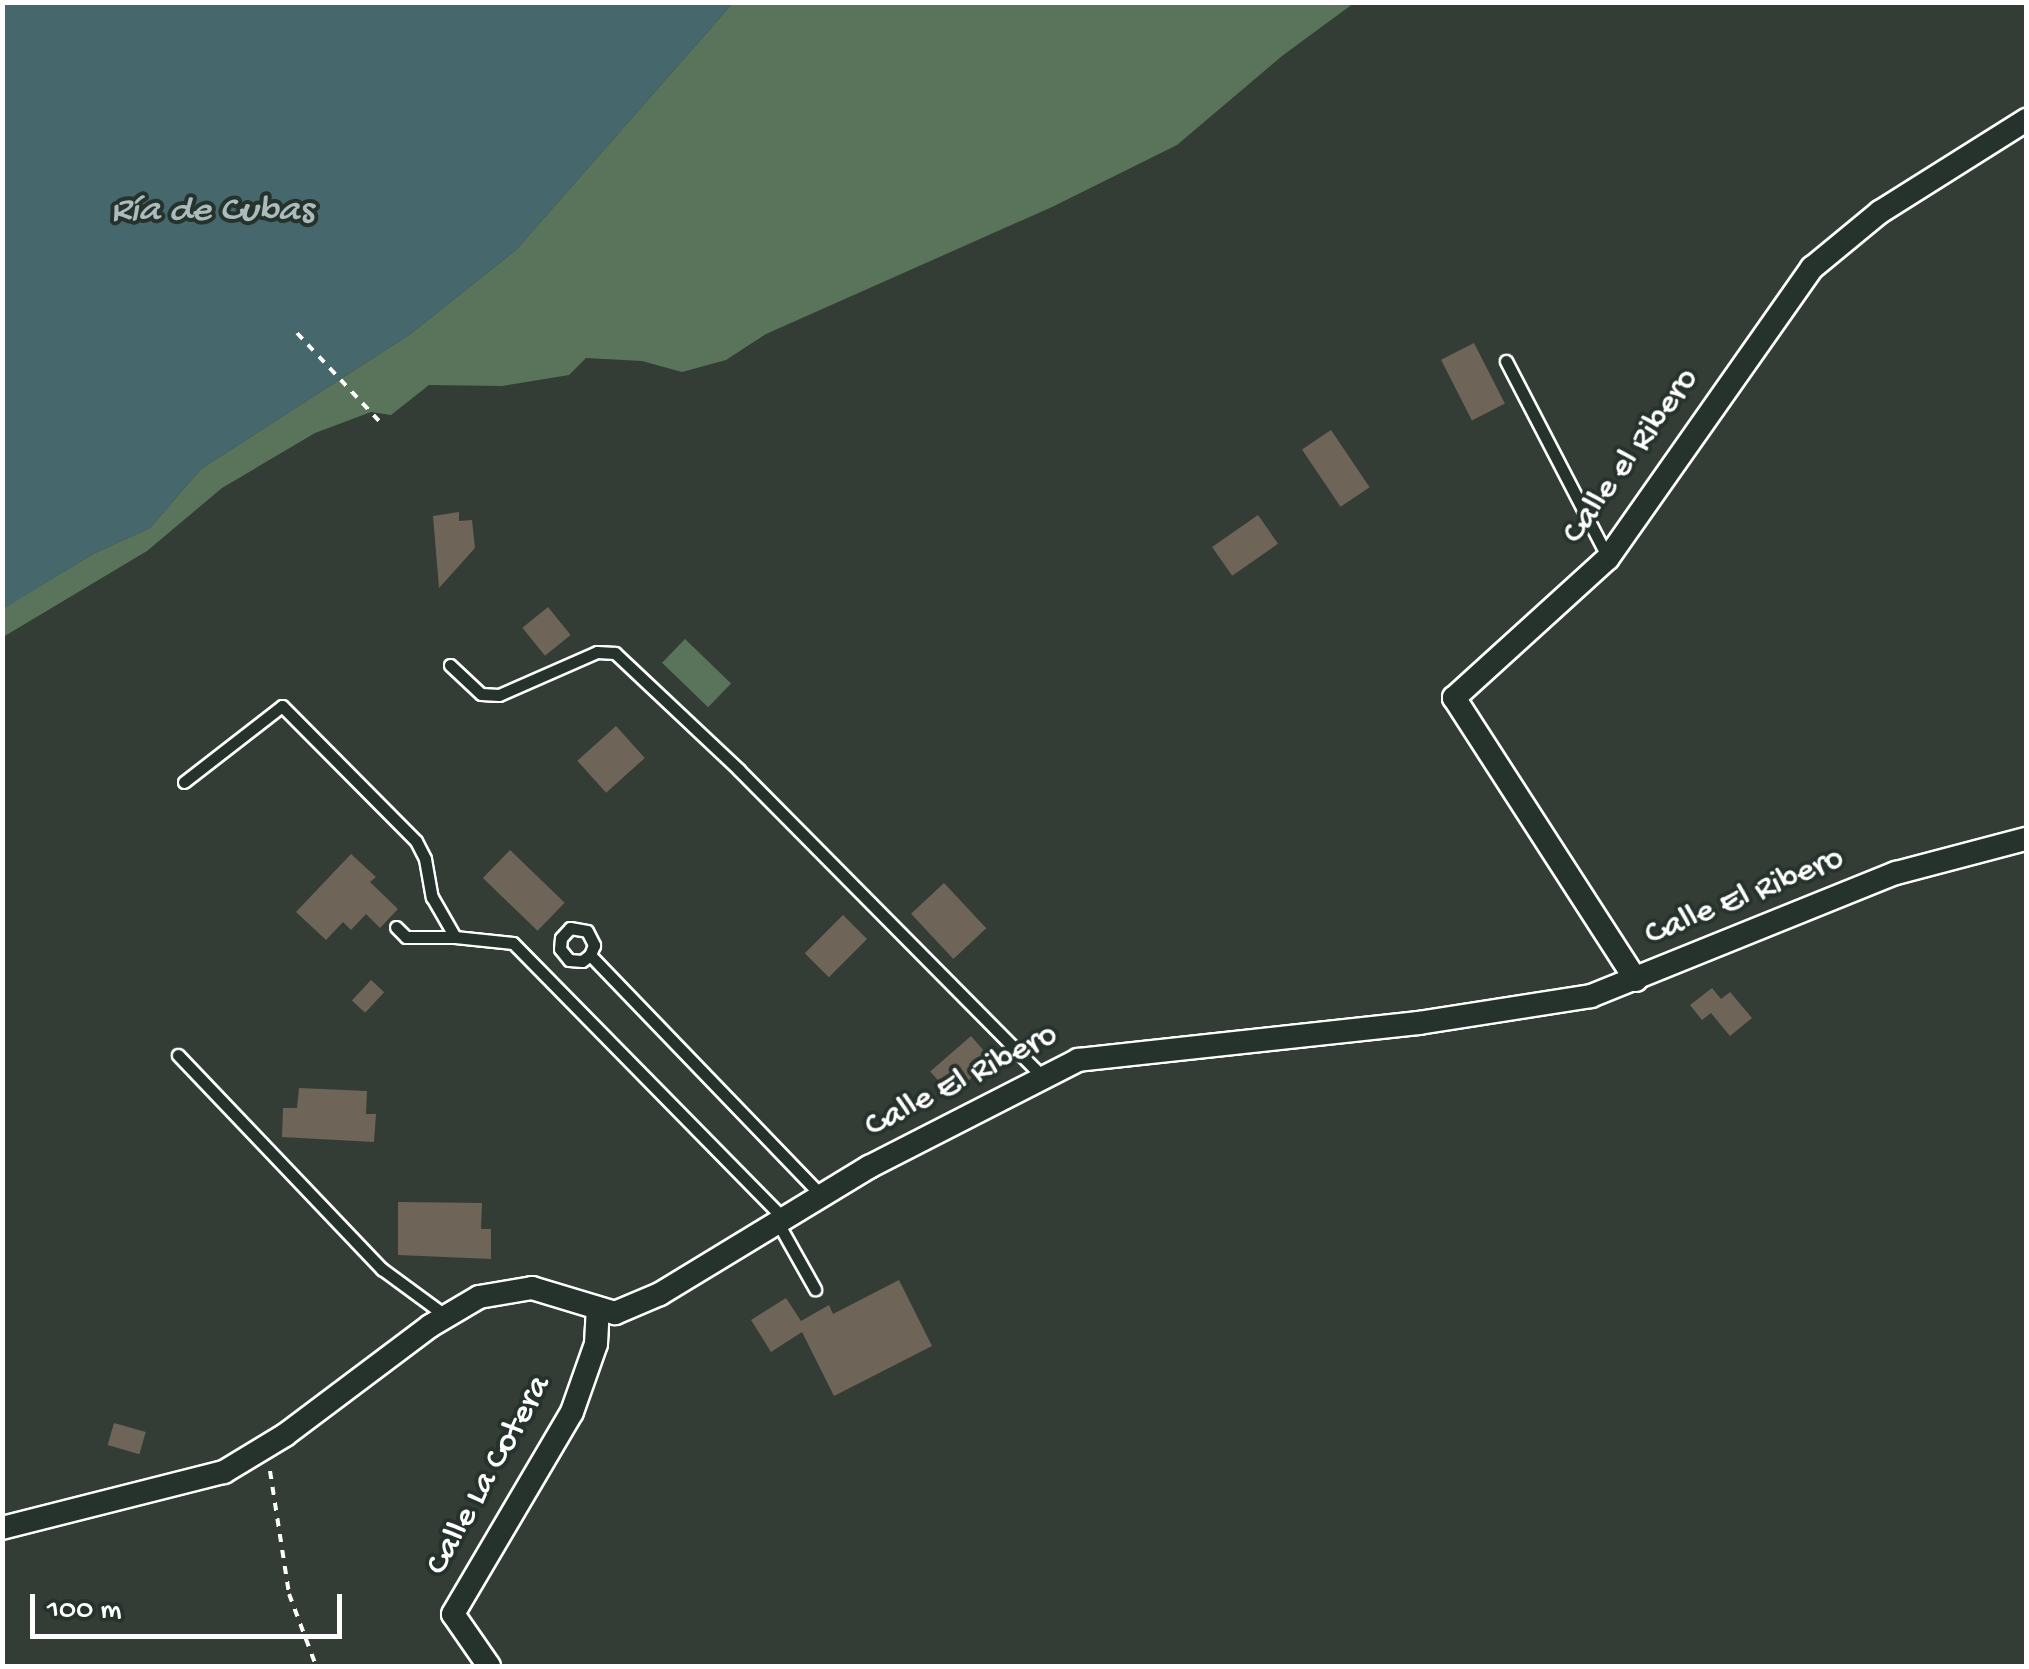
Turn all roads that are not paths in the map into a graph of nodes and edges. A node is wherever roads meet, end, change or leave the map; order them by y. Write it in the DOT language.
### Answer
graph roads {
  1 [pos="2026,120"];
  2 [pos="1506,361"];
  3 [pos="1608,558"];
  4 [pos="450,666"];
  5 [pos="184,782"];
  6 [pos="2026,838"];
  7 [pos="396,927"];
  8 [pos="455,937"];
  9 [pos="590,955"];
  10 [pos="1636,980"];
  11 [pos="178,1055"];
  12 [pos="1043,1077"];
  13 [pos="822,1196"];
  14 [pos="781,1221"];
  15 [pos="815,1289"];
  16 [pos="598,1308"];
  17 [pos="446,1316"];
  18 [pos="2,1528"];
  19 [pos="489,1666"];
  1 -- 3 [label="street, Calle el Ribero"];
  2 -- 3 [label="lane"];
  3 -- 10 [label="street, Calle el Ribero"];
  4 -- 12 [label="lane"];
  5 -- 8 [label="lane"];
  6 -- 10 [label="street, Calle El Ribero"];
  7 -- 8 [label="lane"];
  8 -- 14 [label="lane"];
  9 -- 13 [label="lane"];
  10 -- 12 [label="street, Calle El Ribero"];
  11 -- 17 [label="lane"];
  12 -- 13 [label="street, Calle El Ribero"];
  13 -- 14 [label="street, Calle El Ribero"];
  14 -- 15 [label="lane"];
  14 -- 16 [label="street, Calle El Ribero"];
  16 -- 17 [label="street, Calle El Ribero"];
  16 -- 19 [label="street, Calle La Cotera"];
  17 -- 18 [label="street, Calle El Ribero"];
}
